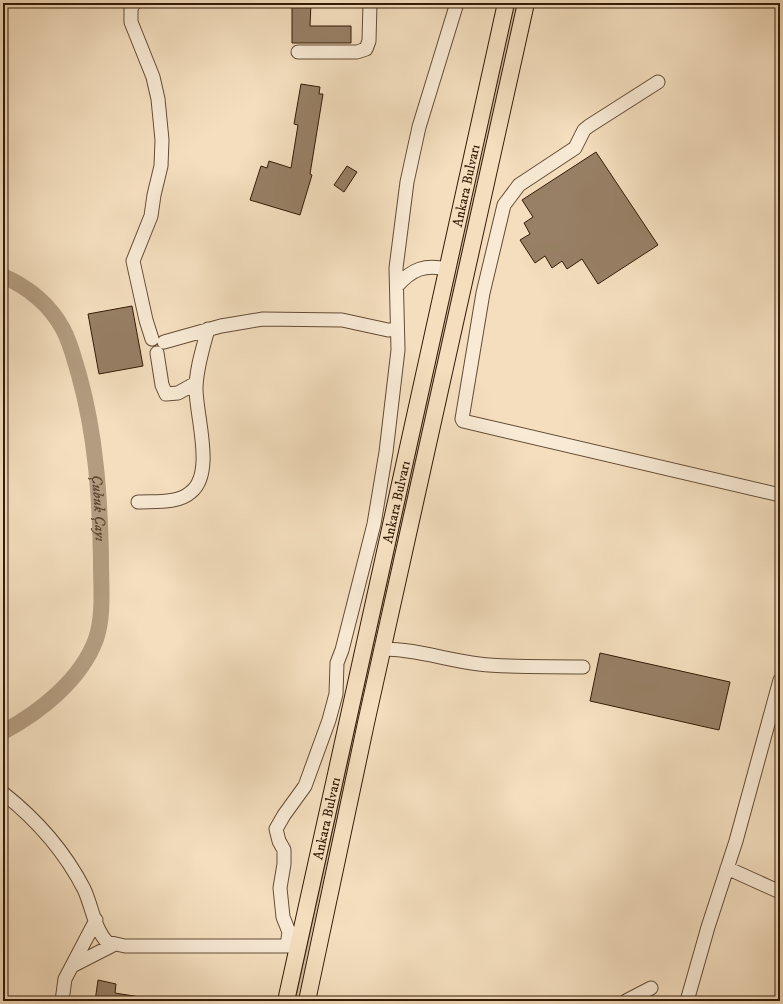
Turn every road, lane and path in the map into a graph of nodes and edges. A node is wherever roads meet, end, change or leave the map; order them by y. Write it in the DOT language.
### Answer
graph roads {
  1 [pos="134,3"];
  2 [pos="370,3"];
  3 [pos="457,3"];
  4 [pos="506,3"];
  5 [pos="526,3"];
  6 [pos="298,52"];
  7 [pos="658,82"];
  8 [pos="483,203"];
  9 [pos="502,208"];
  10 [pos="447,269"];
  11 [pos="397,286"];
  12 [pos="208,329"];
  13 [pos="397,329"];
  14 [pos="158,344"];
  15 [pos="196,383"];
  16 [pos="780,495"];
  17 [pos="138,502"];
  18 [pos="383,650"];
  19 [pos="583,667"];
  20 [pos="780,680"];
  21 [pos="3,794"];
  22 [pos="727,868"];
  23 [pos="780,892"];
  24 [pos="96,920"];
  25 [pos="113,945"];
  26 [pos="293,946"];
  27 [pos="74,965"];
  28 [pos="651,988"];
  29 [pos="62,1001"];
  30 [pos="286,1001"];
  31 [pos="307,1001"];
  32 [pos="626,1001"];
  33 [pos="687,1001"];
  1 -- 14 [label="street"];
  2 -- 6 [label="street"];
  3 -- 11 [label="street"];
  4 -- 10 [label="main road, Ankara Bulvarı"];
  5 -- 8 [label="main road, Ankara Bulvarı"];
  7 -- 9 [label="street"];
  8 -- 9 [label="street"];
  8 -- 18 [label="main road, Ankara Bulvarı"];
  9 -- 16 [label="street"];
  10 -- 11 [label="street"];
  10 -- 26 [label="main road, Ankara Bulvarı"];
  11 -- 13 [label="street"];
  12 -- 13 [label="street"];
  12 -- 14 [label="street"];
  12 -- 15 [label="street"];
  13 -- 26 [label="street"];
  14 -- 15 [label="street"];
  15 -- 17 [label="street"];
  18 -- 19 [label="street"];
  18 -- 31 [label="main road, Ankara Bulvarı"];
  20 -- 22 [label="street"];
  21 -- 24 [label="street"];
  22 -- 23 [label="street"];
  22 -- 33 [label="street"];
  24 -- 25 [label="street"];
  24 -- 27 [label="street"];
  25 -- 26 [label="street"];
  25 -- 27 [label="street"];
  26 -- 30 [label="main road, Ankara Bulvarı"];
  27 -- 29 [label="street"];
  28 -- 32 [label="street"];
}
